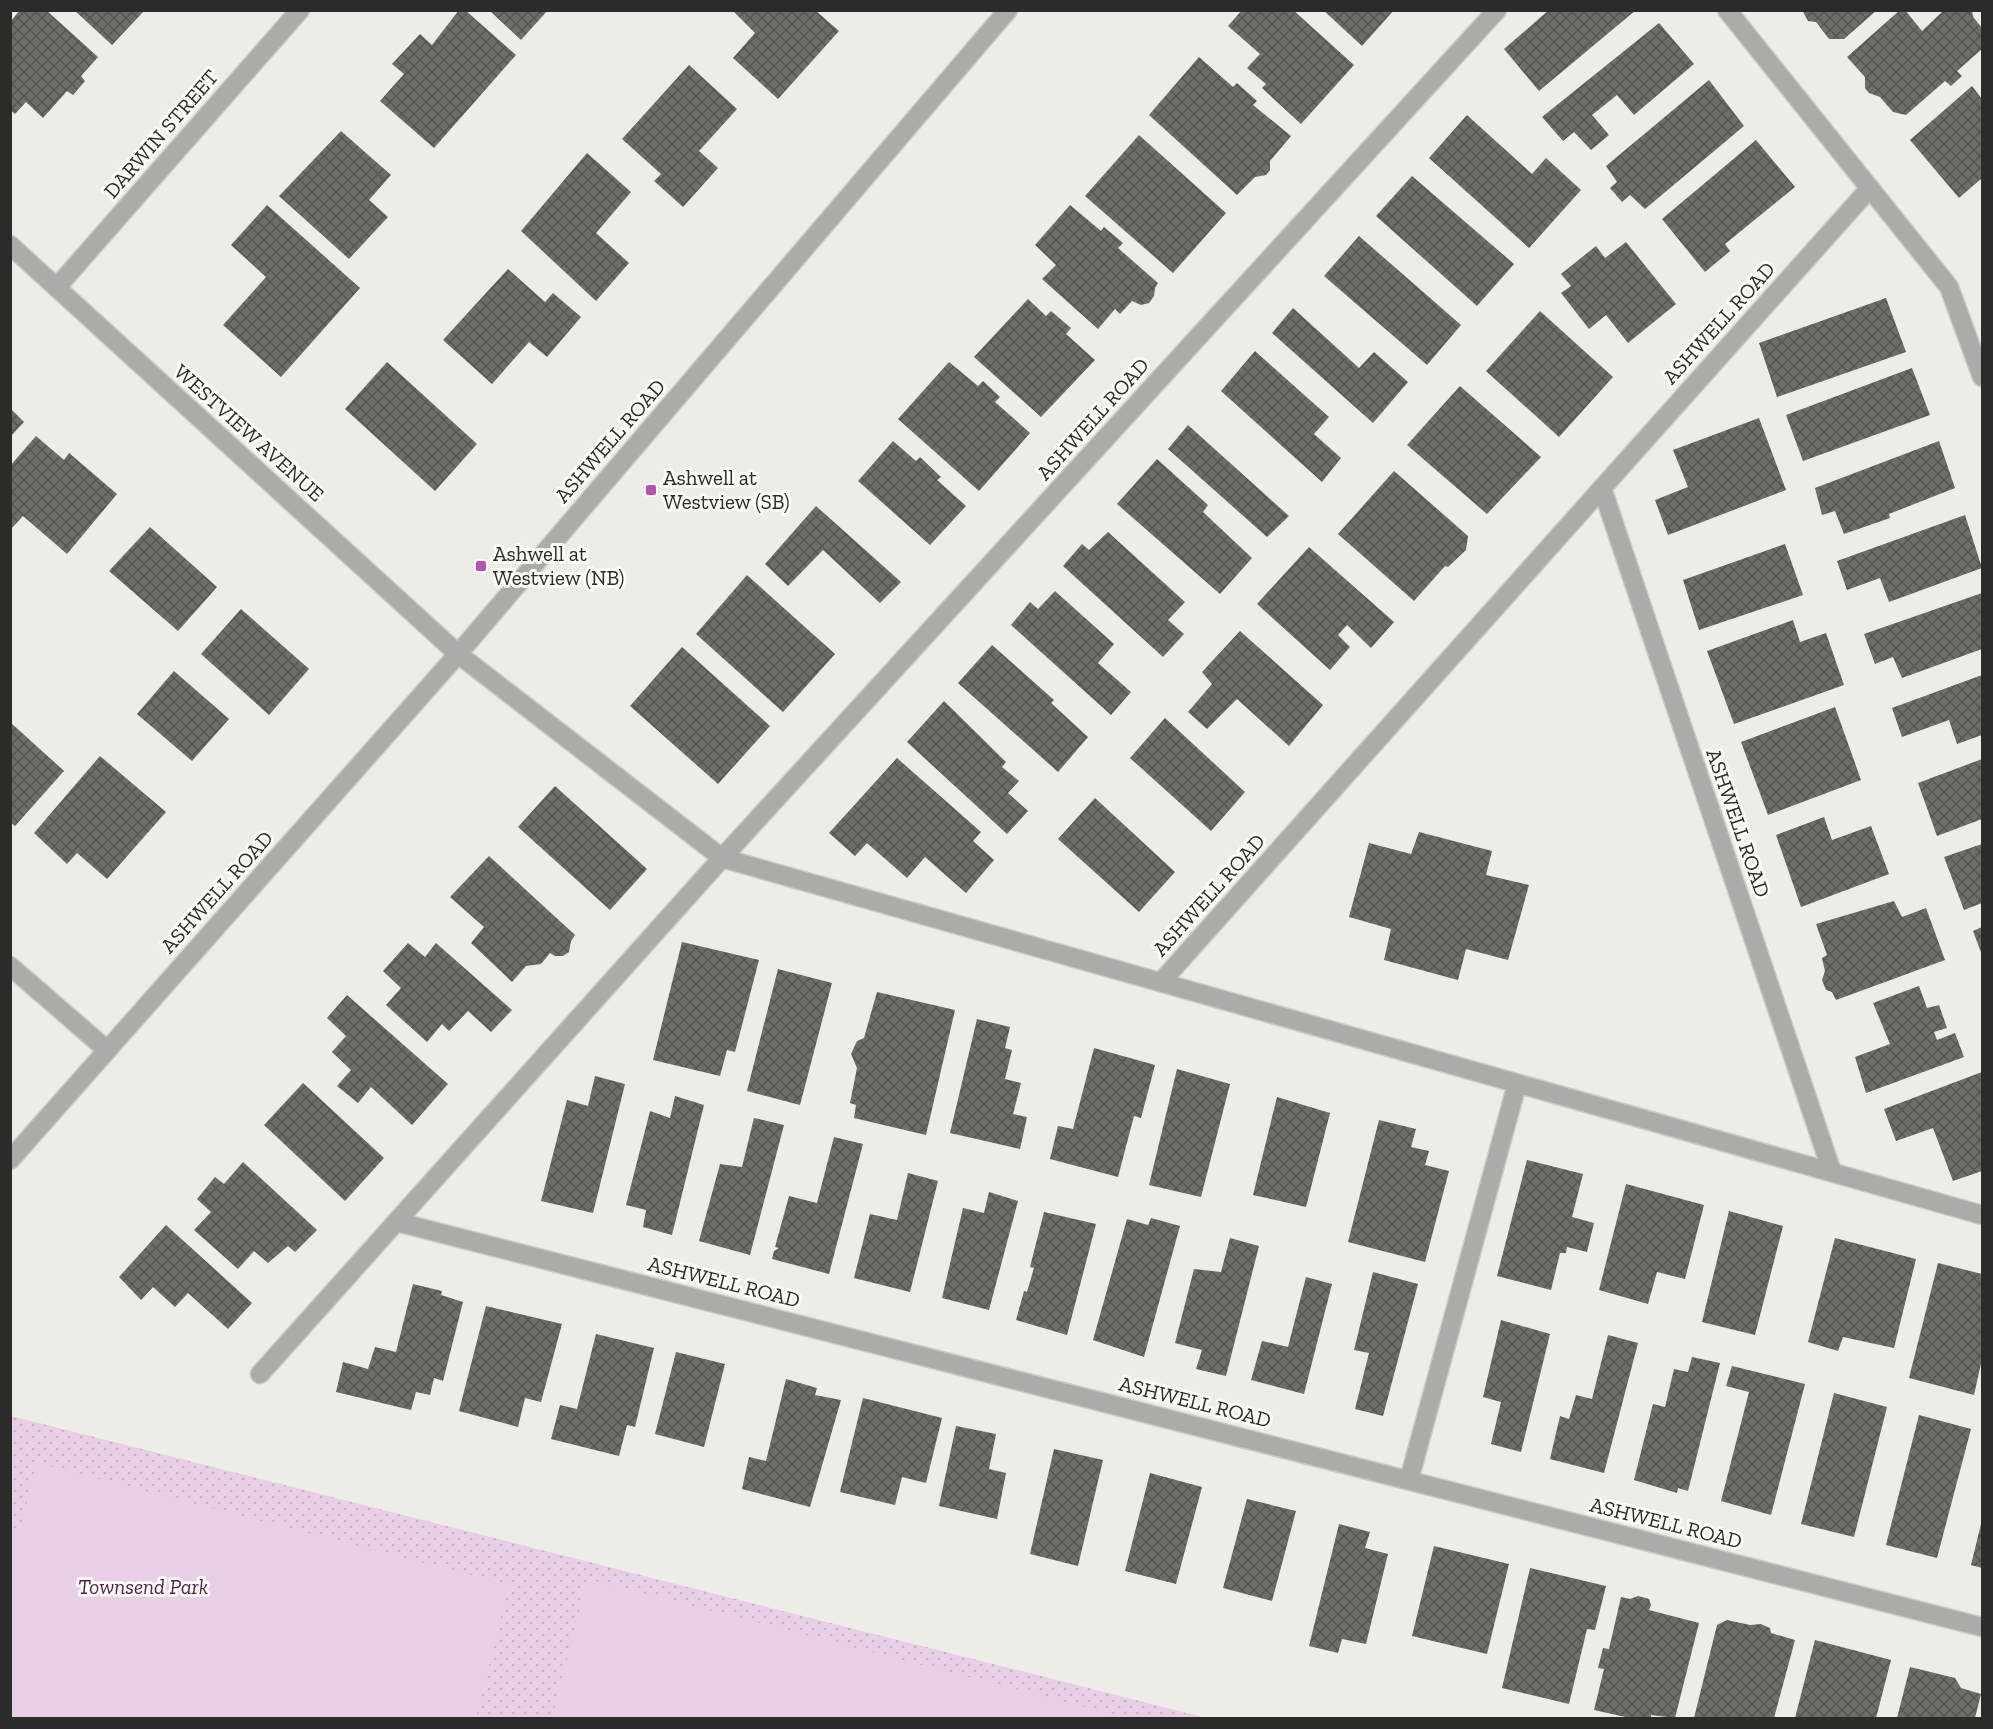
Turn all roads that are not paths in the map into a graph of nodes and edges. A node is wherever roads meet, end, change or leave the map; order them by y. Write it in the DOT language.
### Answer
graph roads {
  1 [pos="300,10"];
  2 [pos="1008,10"];
  3 [pos="1497,10"];
  4 [pos="1727,10"];
  5 [pos="1870,188"];
  6 [pos="10,245"];
  7 [pos="57,287"];
  8 [pos="1983,377"];
  9 [pos="1602,488"];
  10 [pos="458,654"];
  11 [pos="722,858"];
  12 [pos="10,966"];
  13 [pos="1161,982"];
  14 [pos="107,1050"];
  15 [pos="1517,1084"];
  16 [pos="10,1160"];
  17 [pos="1832,1172"];
  18 [pos="1983,1215"];
  19 [pos="397,1222"];
  20 [pos="260,1374"];
  21 [pos="1409,1480"];
  22 [pos="1983,1627"];
  1 -- 7 [label="street, DARWIN STREET"];
  2 -- 10 [label="street, ASHWELL ROAD"];
  3 -- 11 [label="street, ASHWELL ROAD"];
  4 -- 5 [label="street"];
  5 -- 8 [label="street"];
  5 -- 9 [label="street, ASHWELL ROAD"];
  6 -- 7 [label="street, WESTVIEW AVENUE"];
  7 -- 10 [label="street, WESTVIEW AVENUE"];
  9 -- 13 [label="street, ASHWELL ROAD"];
  9 -- 17 [label="street, ASHWELL ROAD"];
  10 -- 11 [label="street, ASHWELL ROAD"];
  10 -- 14 [label="street, ASHWELL ROAD"];
  11 -- 13 [label="street, ASHWELL ROAD"];
  11 -- 19 [label="street, ASHWELL ROAD"];
  12 -- 14 [label="street"];
  13 -- 15 [label="street, ASHWELL ROAD"];
  14 -- 16 [label="street, ASHWELL ROAD"];
  15 -- 17 [label="street, ASHWELL ROAD"];
  15 -- 21 [label="street"];
  17 -- 18 [label="street, ASHWELL ROAD"];
  19 -- 20 [label="street, ASHWELL ROAD"];
  19 -- 21 [label="street, ASHWELL ROAD"];
  21 -- 22 [label="street, ASHWELL ROAD"];
}
